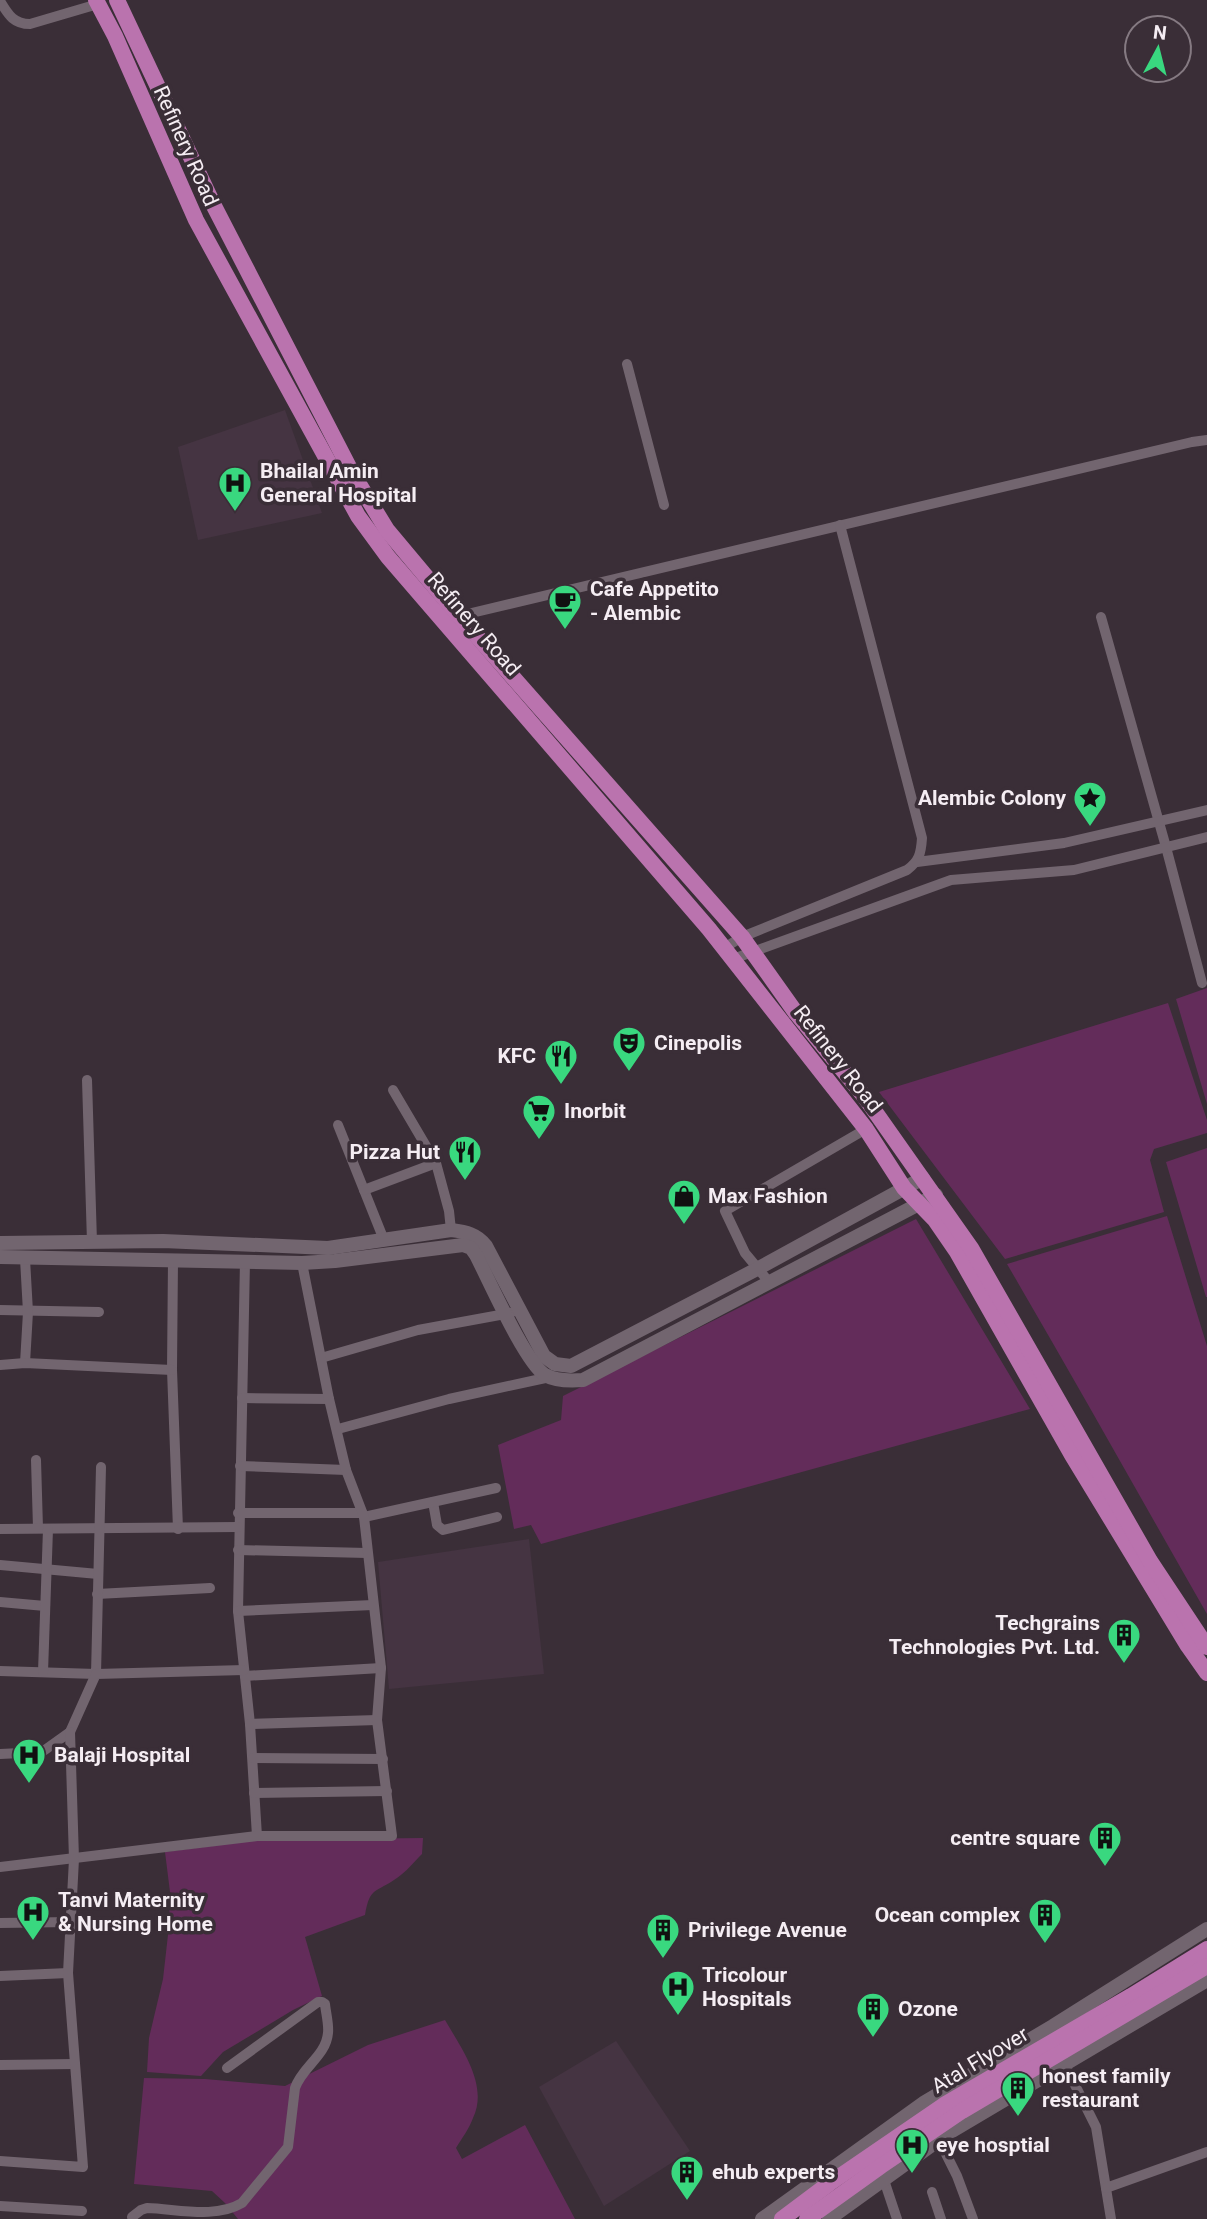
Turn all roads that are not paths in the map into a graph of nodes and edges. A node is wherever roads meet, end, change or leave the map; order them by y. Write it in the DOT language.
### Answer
graph roads {
  1 [pos="117,0"];
  2 [pos="0,1"];
  3 [pos="97,2"];
  4 [pos="627,363"];
  5 [pos="1207,440"];
  6 [pos="664,505"];
  7 [pos="840,525"];
  8 [pos="1101,617"];
  9 [pos="462,626"];
  10 [pos="1207,810"];
  11 [pos="1158,821"];
  12 [pos="1207,837"];
  13 [pos="1166,847"];
  14 [pos="917,862"];
  15 [pos="742,937"];
  16 [pos="752,951"];
  17 [pos="728,954"];
  18 [pos="1202,983"];
  19 [pos="88,1080"];
  20 [pos="393,1090"];
  21 [pos="338,1125"];
  22 [pos="866,1129"];
  23 [pos="436,1163"];
  24 [pos="923,1178"];
  25 [pos="904,1188"];
  26 [pos="363,1190"];
  27 [pos="936,1195"];
  28 [pos="921,1206"];
  29 [pos="451,1230"];
  30 [pos="384,1240"];
  31 [pos="92,1242"];
  32 [pos="0,1243"];
  33 [pos="0,1257"];
  34 [pos="25,1259"];
  35 [pos="173,1260"];
  36 [pos="246,1261"];
  37 [pos="302,1263"];
  38 [pos="757,1269"];
  39 [pos="769,1282"];
  40 [pos="520,1309"];
  41 [pos="0,1310"];
  42 [pos="28,1312"];
  43 [pos="99,1312"];
  44 [pos="506,1315"];
  45 [pos="321,1358"];
  46 [pos="25,1363"];
  47 [pos="0,1365"];
  48 [pos="172,1370"];
  49 [pos="551,1377"];
  50 [pos="242,1398"];
  51 [pos="329,1399"];
  52 [pos="338,1430"];
  53 [pos="36,1460"];
  54 [pos="240,1466"];
  55 [pos="101,1467"];
  56 [pos="346,1470"];
  57 [pos="496,1488"];
  58 [pos="433,1502"];
  59 [pos="238,1513"];
  60 [pos="363,1515"];
  61 [pos="497,1517"];
  62 [pos="1119,1520"];
  63 [pos="238,1527"];
  64 [pos="43,1528"];
  65 [pos="101,1528"];
  66 [pos="0,1529"];
  67 [pos="178,1529"];
  68 [pos="238,1550"];
  69 [pos="367,1553"];
  70 [pos="0,1565"];
  71 [pos="47,1568"];
  72 [pos="98,1574"];
  73 [pos="210,1588"];
  74 [pos="97,1594"];
  75 [pos="0,1602"];
  76 [pos="373,1605"];
  77 [pos="45,1606"];
  78 [pos="237,1611"];
  79 [pos="1207,1647"];
  80 [pos="381,1668"];
  81 [pos="0,1671"];
  82 [pos="43,1672"];
  83 [pos="245,1673"];
  84 [pos="1207,1673"];
  85 [pos="96,1674"];
  86 [pos="377,1720"];
  87 [pos="250,1724"];
  88 [pos="70,1732"];
  89 [pos="0,1754"];
  90 [pos="253,1758"];
  91 [pos="383,1759"];
  92 [pos="387,1791"];
  93 [pos="254,1793"];
  94 [pos="257,1836"];
  95 [pos="74,1859"];
  96 [pos="0,1867"];
  97 [pos="71,1922"];
  98 [pos="0,1923"];
  99 [pos="1207,1929"];
  100 [pos="1207,1949"];
  101 [pos="1152,1965"];
  102 [pos="1207,1966"];
  103 [pos="68,1973"];
  104 [pos="0,1976"];
  105 [pos="1207,1980"];
  106 [pos="1182,1996"];
  107 [pos="1044,2031"];
  108 [pos="75,2064"];
  109 [pos="1065,2064"];
  110 [pos="0,2065"];
  111 [pos="228,2068"];
  112 [pos="939,2140"];
  113 [pos="1207,2152"];
  114 [pos="0,2161"];
  115 [pos="884,2179"];
  116 [pos="1106,2188"];
  117 [pos="932,2192"];
  118 [pos="0,2206"];
  119 [pos="82,2211"];
  120 [pos="135,2218"];
  121 [pos="762,2219"];
  122 [pos="782,2219"];
  123 [pos="807,2219"];
  124 [pos="829,2219"];
  125 [pos="898,2219"];
  126 [pos="941,2219"];
  127 [pos="974,2219"];
  128 [pos="1111,2219"];
  1 -- 9 [label="main road, Refinery Road"];
  2 -- 3 [label="street"];
  3 -- 9 [label="main road, Refinery Road"];
  4 -- 6 [label="street"];
  5 -- 7 [label="street"];
  7 -- 9 [label="street"];
  7 -- 14 [label="street"];
  8 -- 11 [label="street"];
  9 -- 15 [label="main road, Refinery Road"];
  9 -- 17 [label="main road, Refinery Road"];
  10 -- 11 [label="street"];
  11 -- 13 [label="street"];
  11 -- 14 [label="street"];
  12 -- 13 [label="street"];
  13 -- 16 [label="street"];
  13 -- 18 [label="street"];
  14 -- 15 [label="street"];
  15 -- 16 [label="main road, Refinery Road"];
  15 -- 17 [label="street"];
  16 -- 17 [label="street"];
  16 -- 24 [label="main road, Refinery Road"];
  17 -- 22 [label="main road, Refinery Road"];
  19 -- 31 [label="street"];
  20 -- 23 [label="street"];
  21 -- 26 [label="street"];
  22 -- 25 [label="main road, Refinery Road"];
  22 -- 38 [label="street"];
  23 -- 26 [label="street"];
  23 -- 29 [label="street"];
  24 -- 25 [label="street"];
  24 -- 27 [label="main road, Refinery Road"];
  25 -- 28 [label="main road, Refinery Road"];
  25 -- 38 [label="street"];
  26 -- 30 [label="street"];
  27 -- 28 [label="street"];
  27 -- 62 [label="main road, Refinery Road"];
  28 -- 39 [label="street"];
  28 -- 62 [label="main road, Refinery Road"];
  29 -- 30 [label="street"];
  29 -- 40 [label="street"];
  30 -- 31 [label="street"];
  31 -- 32 [label="street"];
  33 -- 34 [label="street"];
  34 -- 35 [label="street"];
  34 -- 42 [label="street"];
  35 -- 36 [label="street"];
  35 -- 48 [label="street"];
  36 -- 37 [label="street"];
  36 -- 50 [label="street"];
  37 -- 44 [label="street"];
  37 -- 45 [label="street"];
  38 -- 39 [label="street"];
  38 -- 40 [label="street"];
  39 -- 49 [label="street"];
  40 -- 44 [label="street"];
  41 -- 42 [label="street"];
  42 -- 43 [label="street"];
  42 -- 46 [label="street"];
  44 -- 45 [label="street"];
  44 -- 49 [label="street"];
  45 -- 51 [label="street"];
  46 -- 47 [label="street"];
  46 -- 48 [label="street"];
  48 -- 67 [label="street"];
  49 -- 52 [label="street"];
  50 -- 51 [label="street"];
  50 -- 54 [label="street"];
  51 -- 52 [label="street"];
  52 -- 56 [label="street"];
  53 -- 64 [label="street"];
  54 -- 56 [label="street"];
  54 -- 59 [label="street"];
  55 -- 65 [label="street"];
  56 -- 60 [label="street"];
  57 -- 58 [label="street"];
  58 -- 60 [label="street"];
  58 -- 61 [label="street"];
  59 -- 60 [label="street"];
  59 -- 63 [label="street"];
  60 -- 69 [label="street"];
  62 -- 79 [label="main road"];
  62 -- 84 [label="main road"];
  63 -- 67 [label="street"];
  63 -- 68 [label="street"];
  64 -- 65 [label="street"];
  64 -- 66 [label="street"];
  64 -- 71 [label="street"];
  65 -- 67 [label="street"];
  65 -- 72 [label="street"];
  68 -- 69 [label="street"];
  68 -- 78 [label="street"];
  69 -- 76 [label="street"];
  70 -- 71 [label="street"];
  71 -- 72 [label="street"];
  71 -- 77 [label="street"];
  72 -- 74 [label="street"];
  73 -- 74 [label="street"];
  74 -- 85 [label="street"];
  75 -- 77 [label="street"];
  76 -- 78 [label="street"];
  76 -- 80 [label="street"];
  77 -- 82 [label="street"];
  78 -- 83 [label="street"];
  80 -- 83 [label="street"];
  80 -- 86 [label="street"];
  81 -- 82 [label="street"];
  82 -- 85 [label="street"];
  83 -- 85 [label="street"];
  83 -- 87 [label="street"];
  85 -- 88 [label="street"];
  86 -- 87 [label="street"];
  86 -- 91 [label="street"];
  87 -- 90 [label="street"];
  88 -- 89 [label="street"];
  88 -- 95 [label="street"];
  90 -- 91 [label="street"];
  90 -- 93 [label="street"];
  91 -- 92 [label="street"];
  92 -- 93 [label="street"];
  92 -- 94 [label="street"];
  93 -- 94 [label="street"];
  94 -- 95 [label="street"];
  95 -- 96 [label="street"];
  95 -- 97 [label="street"];
  97 -- 98 [label="street"];
  97 -- 103 [label="street"];
  99 -- 101 [label="street"];
  100 -- 122 [label="main road, Atal Flyover"];
  101 -- 106 [label="street"];
  101 -- 107 [label="street"];
  102 -- 123 [label="main road, Atal Flyover"];
  103 -- 104 [label="street"];
  103 -- 108 [label="street"];
  105 -- 106 [label="street"];
  106 -- 109 [label="street"];
  107 -- 109 [label="street"];
  107 -- 121 [label="street"];
  108 -- 110 [label="street"];
  108 -- 114 [label="street"];
  109 -- 112 [label="street"];
  109 -- 116 [label="street"];
  111 -- 120 [label="street"];
  112 -- 115 [label="street"];
  112 -- 127 [label="street"];
  113 -- 116 [label="street"];
  115 -- 124 [label="street"];
  115 -- 125 [label="street"];
  116 -- 128 [label="street"];
  117 -- 126 [label="street"];
  118 -- 119 [label="street"];
}
